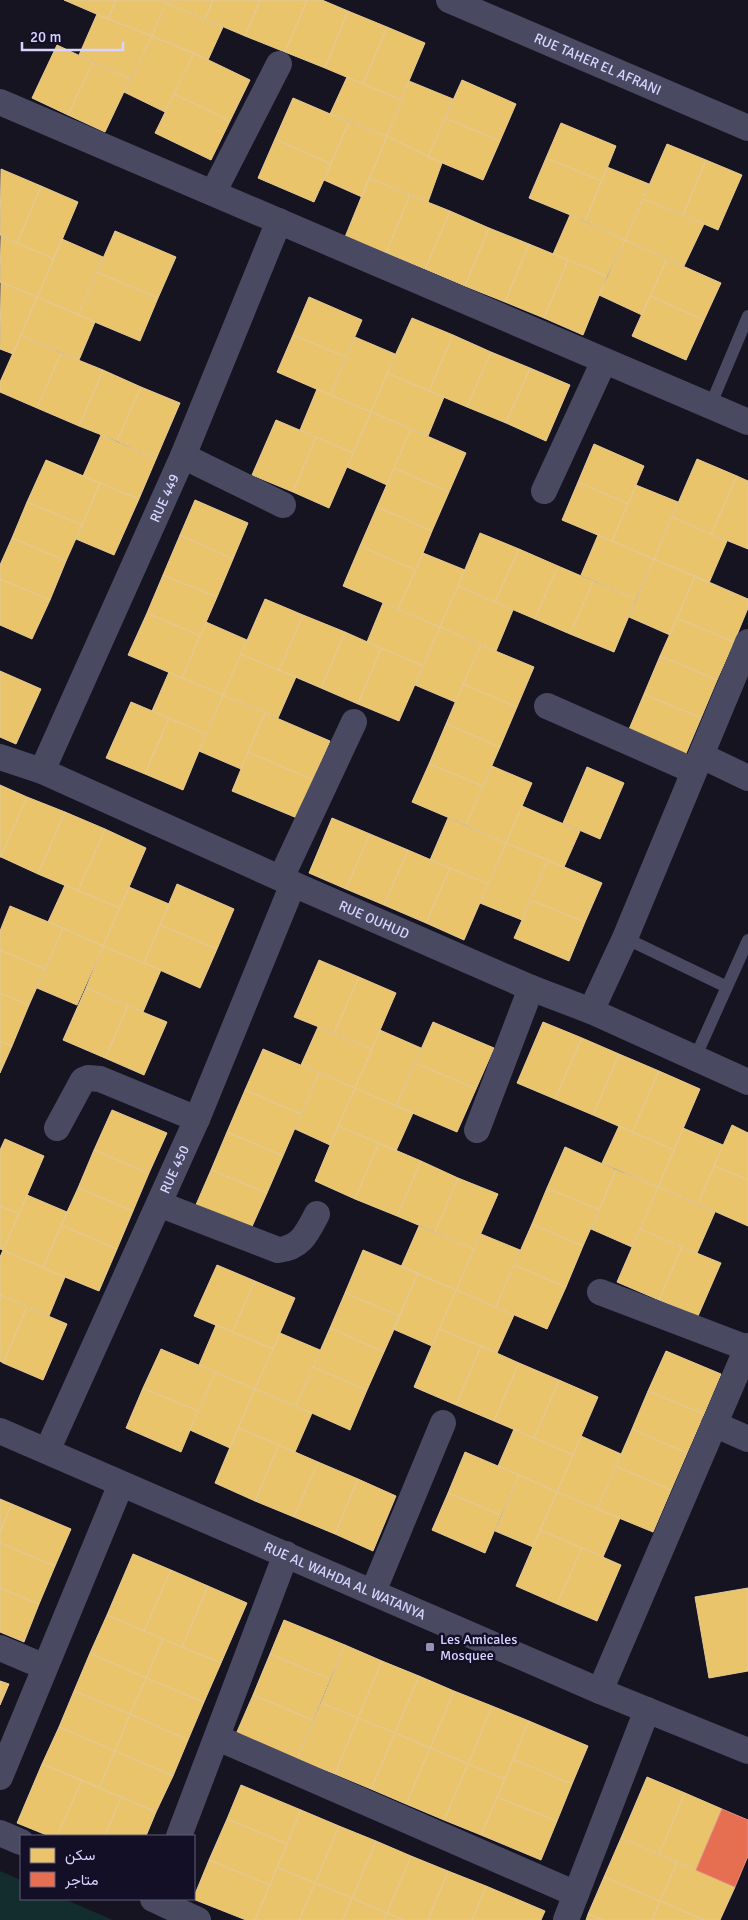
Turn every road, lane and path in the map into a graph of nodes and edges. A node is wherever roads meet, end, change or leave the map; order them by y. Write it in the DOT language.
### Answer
graph roads {
  1 [pos="449,0"];
  2 [pos="279,64"];
  3 [pos="0,102"];
  4 [pos="748,128"];
  5 [pos="213,193"];
  6 [pos="279,221"];
  7 [pos="748,316"];
  8 [pos="604,361"];
  9 [pos="711,404"];
  10 [pos="748,422"];
  11 [pos="183,456"];
  12 [pos="544,491"];
  13 [pos="284,505"];
  14 [pos="748,642"];
  15 [pos="547,706"];
  16 [pos="354,722"];
  17 [pos="0,757"];
  18 [pos="698,764"];
  19 [pos="42,771"];
  20 [pos="748,778"];
  21 [pos="287,881"];
  22 [pos="625,938"];
  23 [pos="748,940"];
  24 [pos="727,987"];
  25 [pos="531,988"];
  26 [pos="590,1011"];
  27 [pos="695,1058"];
  28 [pos="748,1082"];
  29 [pos="196,1119"];
  30 [pos="57,1128"];
  31 [pos="477,1130"];
  32 [pos="159,1204"];
  33 [pos="317,1214"];
  34 [pos="600,1292"];
  35 [pos="748,1347"];
  36 [pos="443,1423"];
  37 [pos="714,1424"];
  38 [pos="0,1431"];
  39 [pos="748,1439"];
  40 [pos="46,1450"];
  41 [pos="122,1484"];
  42 [pos="286,1554"];
  43 [pos="373,1592"];
  44 [pos="0,1648"];
  45 [pos="45,1667"];
  46 [pos="600,1691"];
  47 [pos="646,1710"];
  48 [pos="218,1738"];
  49 [pos="748,1751"];
  50 [pos="0,1777"];
  51 [pos="0,1833"];
  52 [pos="179,1835"];
  53 [pos="20,1842"];
  54 [pos="576,1894"];
  55 [pos="156,1900"];
  56 [pos="198,1920"];
  57 [pos="566,1920"];
  1 -- 4 [label="street, RUE TAHER EL AFRANI"];
  2 -- 5 [label="street"];
  3 -- 5 [label="street"];
  5 -- 6 [label="street"];
  6 -- 8 [label="street"];
  6 -- 11 [label="street, RUE 449"];
  7 -- 9 [label="lane"];
  8 -- 9 [label="street"];
  8 -- 12 [label="street"];
  9 -- 10 [label="street"];
  11 -- 13 [label="street"];
  11 -- 19 [label="street, RUE 449"];
  14 -- 18 [label="street"];
  15 -- 18 [label="street"];
  16 -- 21 [label="street, RUE 450"];
  17 -- 19 [label="street, RUE OUHUD"];
  18 -- 20 [label="street"];
  18 -- 22 [label="street"];
  19 -- 21 [label="street, RUE OUHUD"];
  21 -- 25 [label="street, RUE OUHUD"];
  21 -- 29 [label="street, RUE 450"];
  22 -- 24 [label="lane"];
  22 -- 26 [label="street"];
  23 -- 24 [label="lane"];
  24 -- 27 [label="lane"];
  25 -- 26 [label="street, RUE OUHUD"];
  25 -- 31 [label="street"];
  26 -- 27 [label="street, RUE OUHUD"];
  27 -- 28 [label="street, RUE OUHUD"];
  29 -- 30 [label="street"];
  29 -- 32 [label="street, RUE 450"];
  32 -- 33 [label="street"];
  32 -- 40 [label="street, RUE 450"];
  34 -- 35 [label="street"];
  35 -- 37 [label="street"];
  36 -- 43 [label="street"];
  37 -- 39 [label="street"];
  37 -- 46 [label="street"];
  38 -- 40 [label="street, RUE AL WAHDA AL WATANYA"];
  40 -- 41 [label="street, RUE AL WAHDA AL WATANYA"];
  41 -- 42 [label="street, RUE AL WAHDA AL WATANYA"];
  41 -- 45 [label="street"];
  42 -- 43 [label="street, RUE AL WAHDA AL WATANYA"];
  42 -- 48 [label="street"];
  43 -- 46 [label="street, RUE AL WAHDA AL WATANYA"];
  44 -- 45 [label="street"];
  45 -- 50 [label="street"];
  46 -- 47 [label="street, RUE AL WAHDA AL WATANYA"];
  47 -- 49 [label="street, RUE AL WAHDA AL WATANYA"];
  47 -- 54 [label="street"];
  48 -- 52 [label="street"];
  48 -- 54 [label="street"];
  51 -- 53 [label="street"];
  54 -- 57 [label="street"];
  55 -- 56 [label="street"];
}
